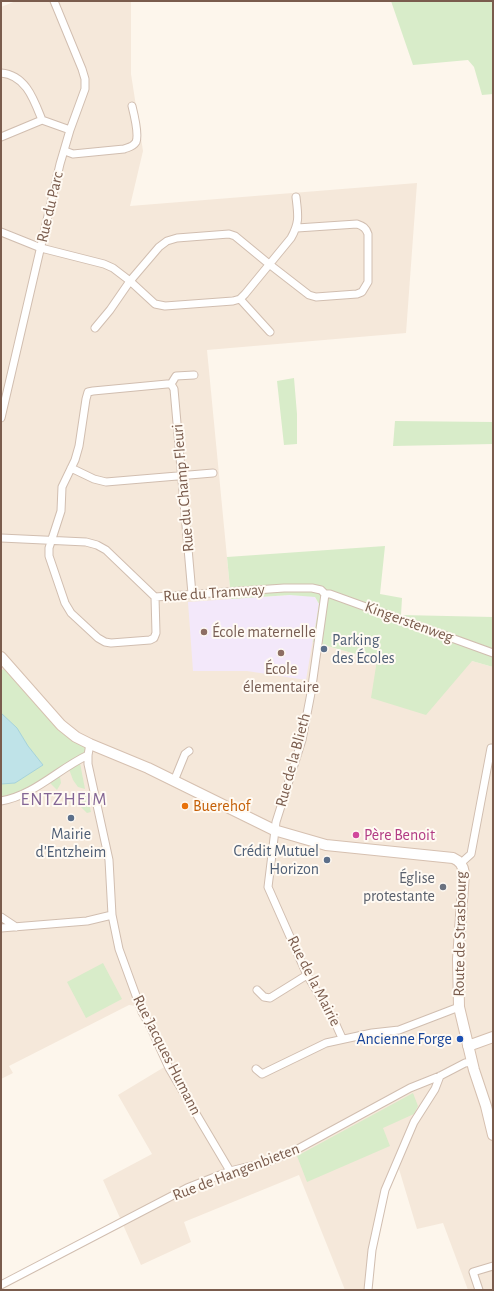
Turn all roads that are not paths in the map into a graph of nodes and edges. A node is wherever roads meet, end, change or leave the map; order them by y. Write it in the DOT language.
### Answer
graph roads {
  1 [pos="54,1"];
  2 [pos="1,73"];
  3 [pos="132,106"];
  4 [pos="42,120"];
  5 [pos="70,130"];
  6 [pos="1,137"];
  7 [pos="64,151"];
  8 [pos="296,197"];
  9 [pos="297,228"];
  10 [pos="1,232"];
  11 [pos="41,248"];
  12 [pos="269,264"];
  13 [pos="130,281"];
  14 [pos="240,299"];
  15 [pos="95,328"];
  16 [pos="270,332"];
  17 [pos="194,375"];
  18 [pos="171,384"];
  19 [pos="1,418"];
  20 [pos="71,468"];
  21 [pos="213,473"];
  22 [pos="182,475"];
  23 [pos="1,538"];
  24 [pos="51,541"];
  25 [pos="192,594"];
  26 [pos="325,594"];
  27 [pos="155,597"];
  28 [pos="493,653"];
  29 [pos="1,657"];
  30 [pos="90,744"];
  31 [pos="491,748"];
  32 [pos="189,751"];
  33 [pos="88,755"];
  34 [pos="174,780"];
  35 [pos="1,801"];
  36 [pos="274,830"];
  37 [pos="461,863"];
  38 [pos="112,915"];
  39 [pos="1,917"];
  40 [pos="16,927"];
  41 [pos="1,928"];
  42 [pos="307,975"];
  43 [pos="257,990"];
  44 [pos="459,1007"];
  45 [pos="493,1037"];
  46 [pos="342,1038"];
  47 [pos="468,1046"];
  48 [pos="472,1062"];
  49 [pos="256,1069"];
  50 [pos="440,1076"];
  51 [pos="493,1135"];
  52 [pos="230,1171"];
  53 [pos="493,1266"];
  54 [pos="1,1285"];
  55 [pos="368,1290"];
  56 [pos="479,1290"];
  1 -- 5 [label="street, Rue du Parc"];
  2 -- 4 [label="street"];
  3 -- 7 [label="street"];
  4 -- 5 [label="street"];
  4 -- 6 [label="street"];
  5 -- 7 [label="street, Rue du Parc"];
  7 -- 11 [label="street, Rue du Parc"];
  8 -- 9 [label="street"];
  9 -- 12 [label="street"];
  9 -- 12 [label="street"];
  10 -- 11 [label="street"];
  11 -- 13 [label="street"];
  11 -- 19 [label="street, Rue du Parc"];
  12 -- 13 [label="street"];
  12 -- 14 [label="street"];
  13 -- 14 [label="street"];
  13 -- 15 [label="street"];
  14 -- 16 [label="street"];
  17 -- 18 [label="street"];
  18 -- 20 [label="street"];
  18 -- 22 [label="street, Rue du Champ Fleuri"];
  20 -- 22 [label="street"];
  20 -- 24 [label="street"];
  21 -- 22 [label="street"];
  22 -- 25 [label="street, Rue du Champ Fleuri"];
  23 -- 24 [label="street, Rue du Tramway"];
  24 -- 27 [label="street, Rue du Tramway"];
  24 -- 27 [label="street"];
  25 -- 26 [label="street, Rue du Tramway"];
  25 -- 27 [label="street, Rue du Tramway"];
  26 -- 28 [label="street, Kingerstenweg"];
  26 -- 36 [label="street, Rue de la Blieth"];
  29 -- 30 [label="main road, Route de Strasbourg"];
  30 -- 33 [label="street, Rue Jacques Humann"];
  30 -- 34 [label="main road, Route de Strasbourg"];
  31 -- 37 [label="street"];
  32 -- 34 [label="street"];
  33 -- 35 [label="street"];
  33 -- 38 [label="street, Rue Jacques Humann"];
  34 -- 36 [label="main road, Route de Strasbourg"];
  36 -- 37 [label="main road, Route de Strasbourg"];
  36 -- 42 [label="street, Rue de la Mairie"];
  37 -- 44 [label="main road, Route de Strasbourg"];
  38 -- 40 [label="street"];
  38 -- 52 [label="street, Rue Jacques Humann"];
  39 -- 40 [label="street"];
  40 -- 41 [label="street"];
  42 -- 43 [label="street"];
  42 -- 46 [label="street, Rue de la Mairie"];
  44 -- 46 [label="street, Rue de la Mairie"];
  44 -- 47 [label="main road, Route de Strasbourg"];
  45 -- 47 [label="main road"];
  46 -- 49 [label="street"];
  47 -- 48 [label="main road, Route de Strasbourg"];
  48 -- 50 [label="street, Rue de Hangenbieten"];
  48 -- 51 [label="main road, Route de Strasbourg"];
  50 -- 52 [label="street, Rue de Hangenbieten"];
  50 -- 55 [label="street"];
  52 -- 54 [label="street, Rue de Hangenbieten"];
  53 -- 56 [label="street"];
}
